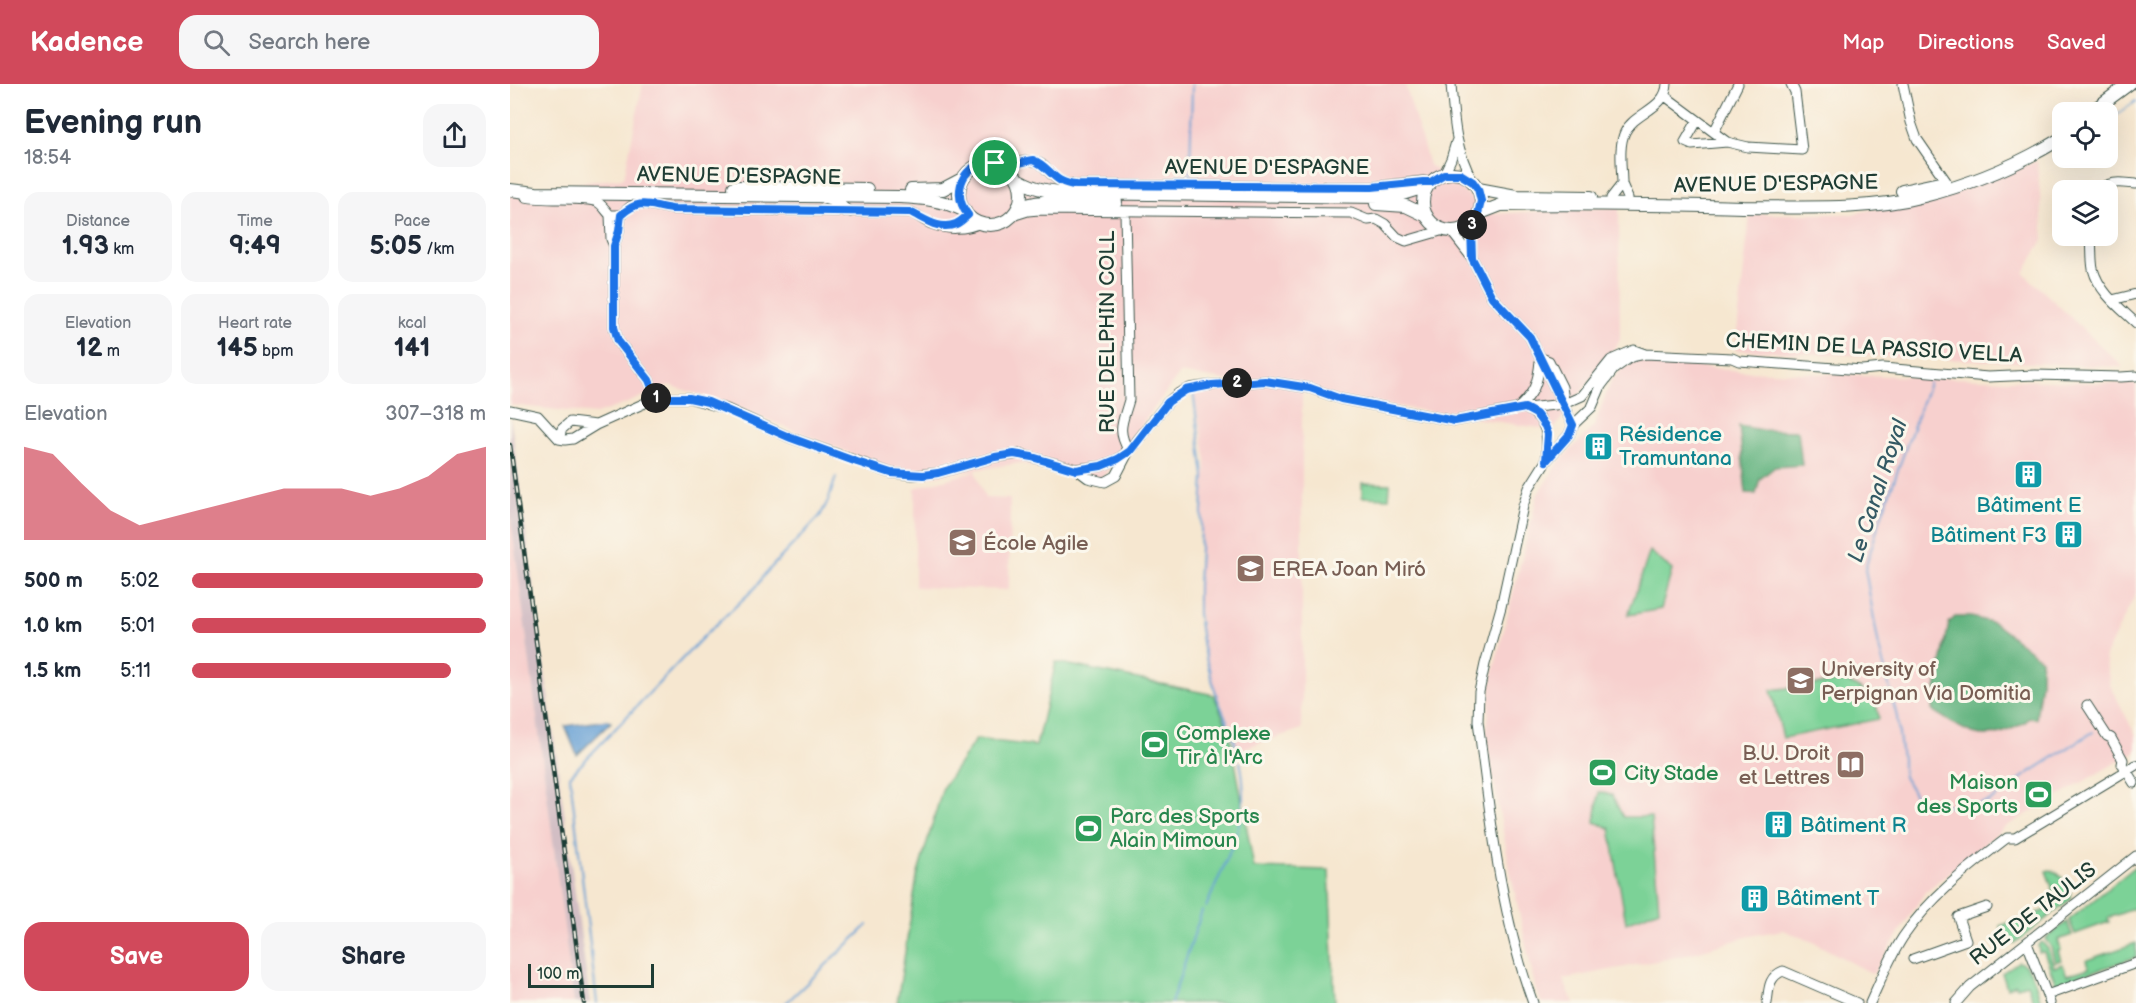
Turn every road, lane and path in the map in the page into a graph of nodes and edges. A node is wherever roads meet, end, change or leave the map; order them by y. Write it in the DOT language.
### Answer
graph roads {
  1 [pos="1451,84"];
  2 [pos="1667,84"];
  3 [pos="1738,84"];
  4 [pos="1791,84"];
  5 [pos="1903,84"];
  6 [pos="2129,84"];
  7 [pos="2136,85"];
  8 [pos="1665,96"];
  9 [pos="2105,102"];
  10 [pos="2115,102"];
  11 [pos="1697,121"];
  12 [pos="1714,132"];
  13 [pos="2052,136"];
  14 [pos="1456,142"];
  15 [pos="1727,142"];
  16 [pos="2052,144"];
  17 [pos="1004,165"];
  18 [pos="1444,174"];
  19 [pos="962,179"];
  20 [pos="1019,180"];
  21 [pos="1946,182"];
  22 [pos="2118,182"];
  23 [pos="1429,184"];
  24 [pos="1622,184"];
  25 [pos="2136,184"];
  26 [pos="1475,186"];
  27 [pos="510,189"];
  28 [pos="795,196"];
  29 [pos="1611,198"];
  30 [pos="1628,198"];
  31 [pos="850,212"];
  32 [pos="1016,212"];
  33 [pos="1125,212"];
  34 [pos="966,213"];
  35 [pos="610,215"];
  36 [pos="621,215"];
  37 [pos="1427,217"];
  38 [pos="1475,218"];
  39 [pos="980,223"];
  40 [pos="945,226"];
  41 [pos="1448,230"];
  42 [pos="1424,234"];
  43 [pos="614,246"];
  44 [pos="2091,246"];
  45 [pos="1472,258"];
  46 [pos="2136,294"];
  47 [pos="2112,300"];
  48 [pos="2136,323"];
  49 [pos="1645,354"];
  50 [pos="1541,358"];
  51 [pos="2136,376"];
  52 [pos="656,398"];
  53 [pos="1564,404"];
  54 [pos="1521,409"];
  55 [pos="510,410"];
  56 [pos="596,425"];
  57 [pos="1573,425"];
  58 [pos="559,439"];
  59 [pos="1130,451"];
  60 [pos="1546,461"];
  61 [pos="1076,470"];
  62 [pos="2087,705"];
  63 [pos="2136,765"];
  64 [pos="2124,767"];
  65 [pos="2134,783"];
  66 [pos="2136,856"];
  67 [pos="1987,907"];
  68 [pos="2027,943"];
  69 [pos="1913,959"];
  70 [pos="2136,963"];
  71 [pos="2048,999"];
  72 [pos="1533,1003"];
  73 [pos="1767,1003"];
  74 [pos="1857,1003"];
  75 [pos="1870,1003"];
  76 [pos="1956,1003"];
  1 -- 14 [label="street"];
  2 -- 8 [label="street"];
  3 -- 12 [label="street"];
  4 -- 15 [label="street"];
  5 -- 21 [label="street"];
  6 -- 9 [label="main road"];
  7 -- 10 [label="main road"];
  8 -- 11 [label="street"];
  8 -- 24 [label="street"];
  11 -- 12 [label="street"];
  11 -- 15 [label="street"];
  12 -- 15 [label="street"];
  13 -- 21 [label="main road, AVENUE D'ESPAGNE"];
  14 -- 18 [label="street"];
  14 -- 26 [label="street"];
  16 -- 38 [label="main road, AVENUE D'ESPAGNE"];
  17 -- 19 [label="main road"];
  17 -- 20 [label="main road"];
  17 -- 23 [label="street, AVENUE D'ESPAGNE"];
  18 -- 23 [label="main road"];
  18 -- 26 [label="main road"];
  19 -- 27 [label="main road, AVENUE D'ESPAGNE"];
  19 -- 34 [label="main road"];
  20 -- 23 [label="main road, AVENUE D'ESPAGNE"];
  20 -- 32 [label="main road"];
  21 -- 30 [label="main road, AVENUE D'ESPAGNE"];
  22 -- 25 [label="street"];
  23 -- 37 [label="main road"];
  24 -- 29 [label="street"];
  24 -- 30 [label="street"];
  26 -- 29 [label="main road, AVENUE D'ESPAGNE"];
  26 -- 38 [label="main road"];
  27 -- 28 [label="main road, AVENUE D'ESPAGNE"];
  27 -- 35 [label="street"];
  28 -- 31 [label="street"];
  28 -- 34 [label="main road, AVENUE D'ESPAGNE"];
  29 -- 30 [label="main road, AVENUE D'ESPAGNE"];
  31 -- 36 [label="street, AVENUE D'ESPAGNE"];
  31 -- 40 [label="street, AVENUE D'ESPAGNE"];
  32 -- 33 [label="street"];
  32 -- 37 [label="main road, AVENUE D'ESPAGNE"];
  32 -- 39 [label="main road"];
  33 -- 42 [label="street"];
  33 -- 59 [label="street, RUE DELPHIN COLL"];
  34 -- 39 [label="main road"];
  34 -- 40 [label="street"];
  35 -- 36 [label="street, AVENUE D'ESPAGNE"];
  35 -- 43 [label="street"];
  36 -- 43 [label="street"];
  37 -- 41 [label="main road"];
  37 -- 42 [label="street"];
  38 -- 41 [label="main road"];
  38 -- 45 [label="street"];
  39 -- 40 [label="street, AVENUE D'ESPAGNE"];
  41 -- 42 [label="street"];
  41 -- 45 [label="street"];
  43 -- 52 [label="street"];
  44 -- 47 [label="street"];
  45 -- 50 [label="street"];
  46 -- 47 [label="street"];
  47 -- 48 [label="street"];
  49 -- 51 [label="street, CHEMIN DE LA PASSIO VELLA"];
  49 -- 53 [label="street, CHEMIN DE LA PASSIO VELLA"];
  49 -- 57 [label="street, CHEMIN DE LA PASSIO VELLA"];
  50 -- 53 [label="street"];
  50 -- 54 [label="street"];
  52 -- 56 [label="street, CHEMIN DE LA PASSIO VELLA"];
  52 -- 61 [label="street, CHEMIN DE LA PASSIO VELLA"];
  53 -- 54 [label="street, CHEMIN DE LA PASSIO VELLA"];
  53 -- 57 [label="street"];
  54 -- 59 [label="street, CHEMIN DE LA PASSIO VELLA"];
  54 -- 60 [label="street"];
  55 -- 58 [label="street"];
  56 -- 58 [label="street, CHEMIN DE LA PASSIO VELLA"];
  56 -- 58 [label="street, CHEMIN DE LA PASSIO VELLA"];
  57 -- 60 [label="street, CHEMIN DE LA PASSIO VELLA"];
  59 -- 61 [label="street, CHEMIN DE LA PASSIO VELLA"];
  59 -- 61 [label="street"];
  60 -- 72 [label="street, CHEMIN DE LA PASSIO VELLA"];
  62 -- 64 [label="street"];
  63 -- 64 [label="street"];
  64 -- 65 [label="street"];
  64 -- 75 [label="street"];
  66 -- 68 [label="street, RUE DE TAULIS"];
  67 -- 69 [label="street"];
  68 -- 71 [label="street"];
  68 -- 76 [label="street, RUE DE TAULIS"];
  70 -- 71 [label="street"];
  73 -- 74 [label="street"];
}
